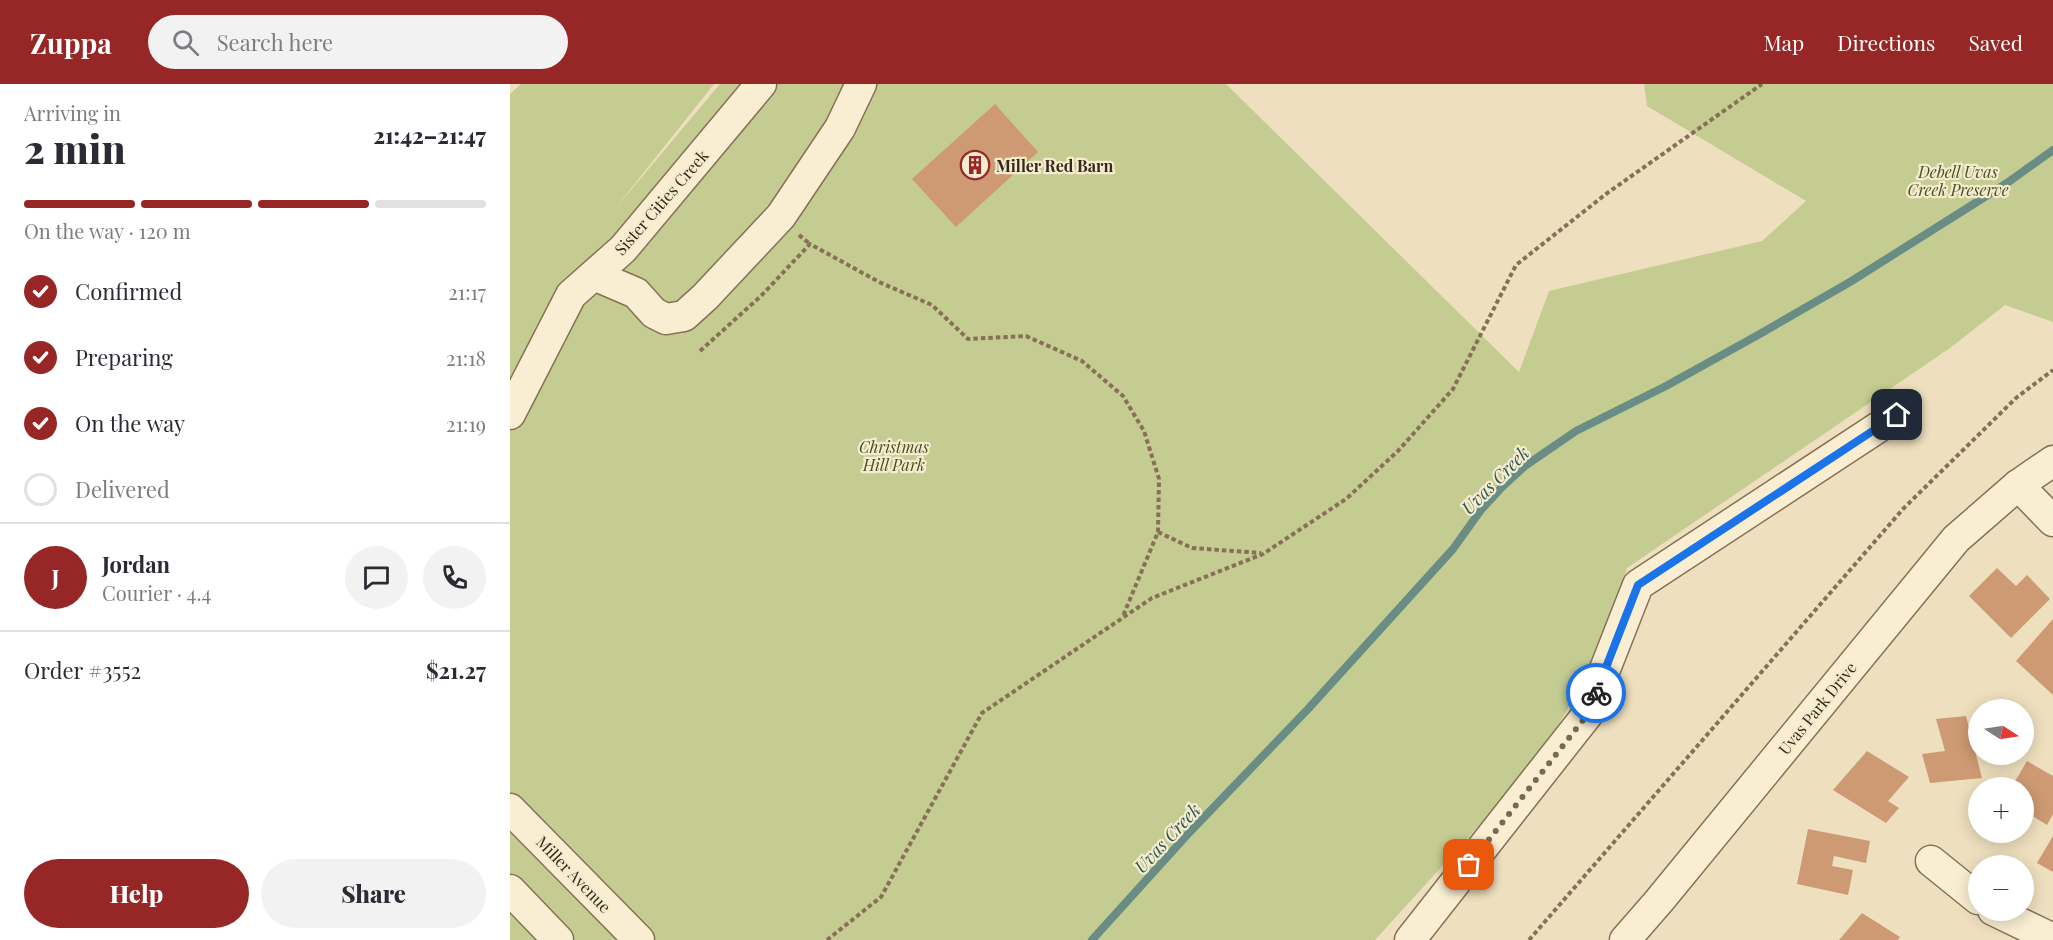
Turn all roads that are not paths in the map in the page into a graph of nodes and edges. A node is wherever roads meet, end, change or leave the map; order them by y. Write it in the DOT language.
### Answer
graph roads {
  1 [pos="761,84"];
  2 [pos="861,84"];
  3 [pos="594,275"];
  4 [pos="510,414"];
  5 [pos="1897,415"];
  6 [pos="2053,461"];
  7 [pos="2018,485"];
  8 [pos="2053,521"];
  9 [pos="510,809"];
  10 [pos="1931,861"];
  11 [pos="510,890"];
  12 [pos="1968,891"];
  13 [pos="2016,921"];
  14 [pos="2053,939"];
  15 [pos="558,940"];
  16 [pos="639,940"];
  17 [pos="1410,940"];
  18 [pos="1625,940"];
  1 -- 3 [label="street, Sister Cities Creek"];
  2 -- 3 [label="street"];
  3 -- 4 [label="street, Sister Cities Creek"];
  5 -- 17 [label="street"];
  6 -- 7 [label="street, Uvas Park Drive"];
  7 -- 8 [label="street"];
  7 -- 18 [label="street, Uvas Park Drive"];
  9 -- 16 [label="street, Miller Avenue"];
  10 -- 12 [label="street"];
  11 -- 15 [label="street"];
  13 -- 14 [label="street"];
}
